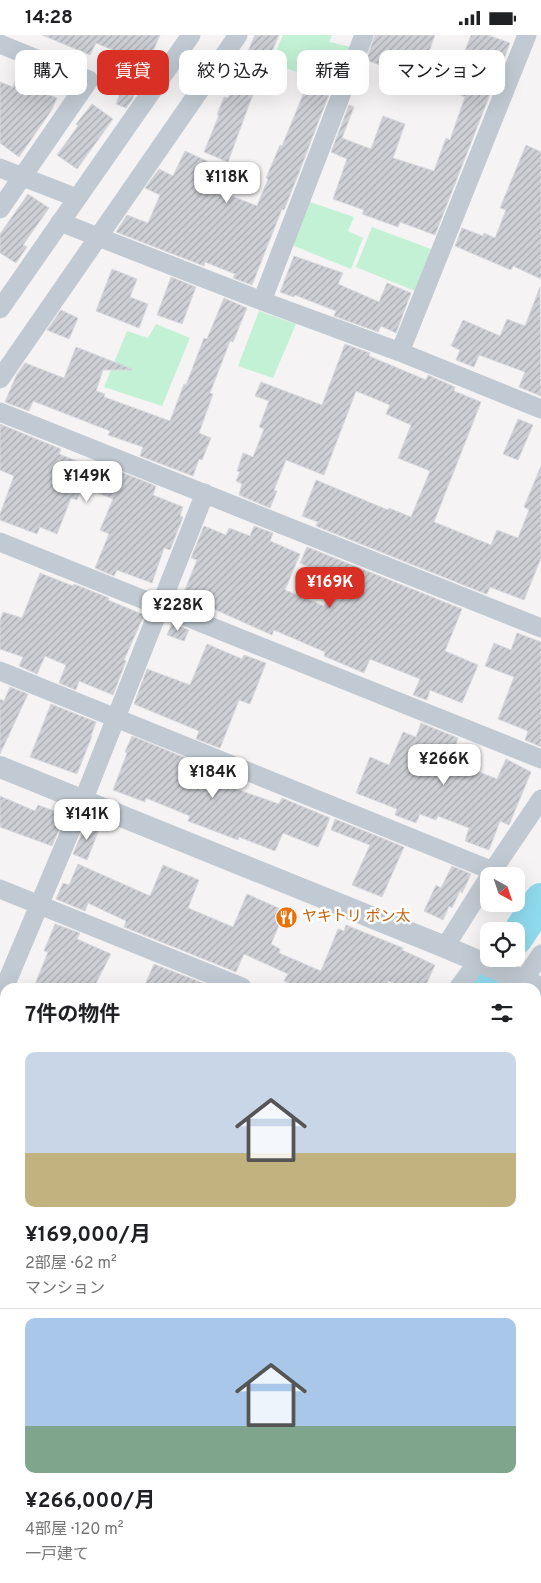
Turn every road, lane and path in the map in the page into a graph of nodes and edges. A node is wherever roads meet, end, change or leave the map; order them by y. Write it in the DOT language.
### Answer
graph roads {
  1 [pos="191,35"];
  2 [pos="238,35"];
  3 [pos="364,35"];
  4 [pos="527,35"];
  5 [pos="0,44"];
  6 [pos="0,168"];
  7 [pos="22,178"];
  8 [pos="77,198"];
  9 [pos="0,209"];
  10 [pos="60,222"];
  11 [pos="97,238"];
  12 [pos="262,301"];
  13 [pos="0,309"];
  14 [pos="400,352"];
  15 [pos="0,379"];
  16 [pos="541,409"];
  17 [pos="0,412"];
  18 [pos="204,493"];
  19 [pos="0,542"];
  20 [pos="159,606"];
  21 [pos="541,628"];
  22 [pos="0,671"];
  23 [pos="114,718"];
  24 [pos="541,759"];
  25 [pos="0,767"];
  26 [pos="541,799"];
  27 [pos="83,801"];
  28 [pos="495,867"];
  29 [pos="480,871"];
  30 [pos="0,889"];
  31 [pos="480,891"];
  32 [pos="39,905"];
  33 [pos="445,947"];
  34 [pos="541,954"];
  35 [pos="480,962"];
  36 [pos="480,963"];
  37 [pos="491,967"];
  38 [pos="7,983"];
  39 [pos="232,983"];
  40 [pos="463,983"];
  41 [pos="524,983"];
  1 -- 8 [label="street"];
  2 -- 11 [label="street"];
  3 -- 12 [label="street"];
  4 -- 14 [label="street"];
  5 -- 7 [label="street"];
  6 -- 7 [label="street"];
  7 -- 8 [label="street"];
  7 -- 9 [label="street"];
  8 -- 10 [label="street"];
  10 -- 11 [label="street"];
  10 -- 13 [label="street"];
  11 -- 12 [label="street"];
  11 -- 15 [label="street"];
  12 -- 14 [label="street"];
  14 -- 16 [label="street"];
  17 -- 18 [label="street"];
  18 -- 20 [label="street"];
  18 -- 21 [label="street"];
  19 -- 20 [label="street"];
  20 -- 23 [label="street"];
  20 -- 24 [label="street"];
  22 -- 23 [label="street"];
  23 -- 27 [label="street"];
  23 -- 29 [label="street"];
  25 -- 27 [label="street"];
  26 -- 28 [label="street"];
  27 -- 32 [label="street"];
  27 -- 33 [label="street"];
  30 -- 32 [label="street"];
  31 -- 33 [label="street"];
  32 -- 38 [label="street"];
  32 -- 39 [label="street"];
  33 -- 35 [label="street"];
  34 -- 41 [label="street"];
  36 -- 40 [label="street"];
  37 -- 41 [label="street"];
}
